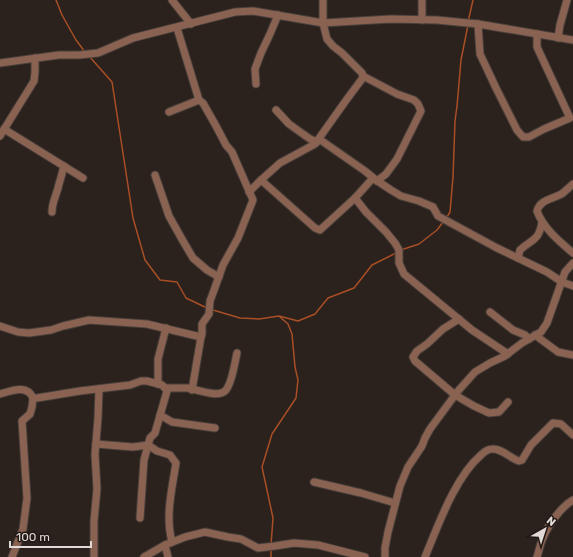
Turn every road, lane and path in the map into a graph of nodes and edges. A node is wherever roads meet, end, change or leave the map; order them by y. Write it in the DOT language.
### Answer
graph roads {
  1 [pos="172,0"];
  2 [pos="323,0"];
  3 [pos="422,0"];
  4 [pos="568,0"];
  5 [pos="278,16"];
  6 [pos="422,20"];
  7 [pos="323,23"];
  8 [pos="476,23"];
  9 [pos="191,24"];
  10 [pos="177,28"];
  11 [pos="537,34"];
  12 [pos="558,38"];
  13 [pos="573,40"];
  14 [pos="35,58"];
  15 [pos="0,62"];
  16 [pos="363,76"];
  17 [pos="256,84"];
  18 [pos="199,100"];
  19 [pos="276,110"];
  20 [pos="169,112"];
  21 [pos="571,116"];
  22 [pos="4,129"];
  23 [pos="0,136"];
  24 [pos="318,140"];
  25 [pos="64,166"];
  26 [pos="155,175"];
  27 [pos="83,178"];
  28 [pos="375,179"];
  29 [pos="260,180"];
  30 [pos="573,184"];
  31 [pos="249,192"];
  32 [pos="355,198"];
  33 [pos="52,212"];
  34 [pos="542,222"];
  35 [pos="573,253"];
  36 [pos="518,258"];
  37 [pos="573,263"];
  38 [pos="219,277"];
  39 [pos="562,282"];
  40 [pos="573,286"];
  41 [pos="490,312"];
  42 [pos="459,319"];
  43 [pos="0,326"];
  44 [pos="166,328"];
  45 [pos="201,337"];
  46 [pos="532,337"];
  47 [pos="237,354"];
  48 [pos="508,354"];
  49 [pos="573,355"];
  50 [pos="162,386"];
  51 [pos="99,389"];
  52 [pos="192,390"];
  53 [pos="0,394"];
  54 [pos="455,395"];
  55 [pos="32,398"];
  56 [pos="508,402"];
  57 [pos="160,415"];
  58 [pos="215,428"];
  59 [pos="573,435"];
  60 [pos="96,444"];
  61 [pos="148,445"];
  62 [pos="314,482"];
  63 [pos="573,500"];
  64 [pos="395,503"];
  65 [pos="140,518"];
  66 [pos="168,544"];
  67 [pos="348,555"];
  68 [pos="12,557"];
  69 [pos="94,557"];
  70 [pos="144,557"];
  71 [pos="168,557"];
  72 [pos="365,557"];
  73 [pos="385,557"];
  74 [pos="425,557"];
  75 [pos="537,557"];
  1 -- 9 [label="street"];
  2 -- 7 [label="street"];
  3 -- 6 [label="street"];
  4 -- 12 [label="street"];
  5 -- 7 [label="street"];
  5 -- 9 [label="street"];
  5 -- 17 [label="street"];
  6 -- 7 [label="street"];
  6 -- 8 [label="street"];
  7 -- 16 [label="street"];
  8 -- 11 [label="street"];
  8 -- 21 [label="street"];
  9 -- 10 [label="street"];
  10 -- 14 [label="street"];
  10 -- 18 [label="street"];
  11 -- 12 [label="street"];
  11 -- 21 [label="street"];
  12 -- 13 [label="street"];
  14 -- 15 [label="street"];
  14 -- 22 [label="street"];
  16 -- 24 [label="street"];
  16 -- 28 [label="street"];
  18 -- 20 [label="street"];
  18 -- 31 [label="street"];
  19 -- 24 [label="street"];
  22 -- 23 [label="street"];
  22 -- 25 [label="street"];
  24 -- 28 [label="street"];
  24 -- 29 [label="street"];
  25 -- 27 [label="street"];
  25 -- 33 [label="street"];
  26 -- 38 [label="street"];
  28 -- 32 [label="street"];
  28 -- 36 [label="street"];
  29 -- 31 [label="street"];
  29 -- 32 [label="street"];
  30 -- 34 [label="street"];
  31 -- 38 [label="street"];
  32 -- 42 [label="street"];
  34 -- 35 [label="street"];
  34 -- 36 [label="street"];
  36 -- 39 [label="street"];
  37 -- 39 [label="street"];
  38 -- 45 [label="street"];
  39 -- 40 [label="street"];
  39 -- 46 [label="street"];
  41 -- 46 [label="street"];
  42 -- 48 [label="street"];
  42 -- 54 [label="street"];
  43 -- 44 [label="street"];
  44 -- 45 [label="street"];
  44 -- 50 [label="street"];
  45 -- 52 [label="street"];
  46 -- 48 [label="street"];
  46 -- 49 [label="street"];
  47 -- 52 [label="street"];
  48 -- 54 [label="street"];
  50 -- 51 [label="street"];
  50 -- 52 [label="street"];
  50 -- 57 [label="street"];
  51 -- 55 [label="street"];
  51 -- 60 [label="street"];
  53 -- 55 [label="street"];
  54 -- 56 [label="street"];
  54 -- 64 [label="street"];
  55 -- 68 [label="street"];
  57 -- 58 [label="street"];
  57 -- 61 [label="street"];
  59 -- 74 [label="street"];
  60 -- 61 [label="street"];
  60 -- 69 [label="street"];
  61 -- 65 [label="street"];
  61 -- 66 [label="street"];
  62 -- 64 [label="street"];
  63 -- 75 [label="street"];
  64 -- 73 [label="street"];
  66 -- 67 [label="street"];
  66 -- 70 [label="street"];
  66 -- 71 [label="street"];
  67 -- 72 [label="street"];
}
